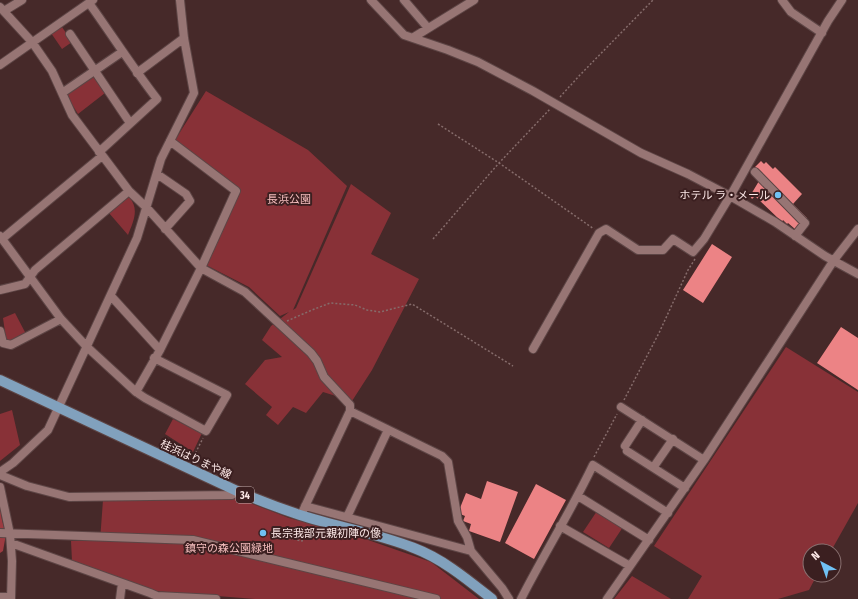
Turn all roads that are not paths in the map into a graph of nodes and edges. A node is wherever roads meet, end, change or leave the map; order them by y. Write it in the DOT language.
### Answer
graph roads {
  1 [pos="22,0"];
  2 [pos="180,0"];
  3 [pos="371,0"];
  4 [pos="404,0"];
  5 [pos="474,0"];
  6 [pos="782,0"];
  7 [pos="842,0"];
  8 [pos="91,2"];
  9 [pos="2,9"];
  10 [pos="428,28"];
  11 [pos="822,33"];
  12 [pos="70,34"];
  13 [pos="414,37"];
  14 [pos="184,38"];
  15 [pos="32,42"];
  16 [pos="122,52"];
  17 [pos="0,65"];
  18 [pos="94,71"];
  19 [pos="137,73"];
  20 [pos="62,93"];
  21 [pos="130,123"];
  22 [pos="170,141"];
  23 [pos="101,154"];
  24 [pos="755,172"];
  25 [pos="157,174"];
  26 [pos="129,191"];
  27 [pos="730,196"];
  28 [pos="147,208"];
  29 [pos="858,229"];
  30 [pos="165,230"];
  31 [pos="795,236"];
  32 [pos="1,237"];
  33 [pos="834,260"];
  34 [pos="201,268"];
  35 [pos="858,274"];
  36 [pos="30,277"];
  37 [pos="0,290"];
  38 [pos="111,296"];
  39 [pos="61,319"];
  40 [pos="0,331"];
  41 [pos="87,347"];
  42 [pos="533,349"];
  43 [pos="160,350"];
  44 [pos="154,358"];
  45 [pos="0,380"];
  46 [pos="136,392"];
  47 [pos="58,407"];
  48 [pos="621,407"];
  49 [pos="350,411"];
  50 [pos="642,420"];
  51 [pos="388,430"];
  52 [pos="673,439"];
  53 [pos="704,460"];
  54 [pos="655,465"];
  55 [pos="0,472"];
  56 [pos="0,475"];
  57 [pos="0,487"];
  58 [pos="685,488"];
  59 [pos="237,492"];
  60 [pos="578,496"];
  61 [pos="305,506"];
  62 [pos="668,513"];
  63 [pos="301,515"];
  64 [pos="347,518"];
  65 [pos="560,526"];
  66 [pos="0,534"];
  67 [pos="10,534"];
  68 [pos="649,540"];
  69 [pos="11,543"];
  70 [pos="471,551"];
  71 [pos="630,566"];
  72 [pos="122,583"];
  73 [pos="0,597"];
  74 [pos="157,597"];
  75 [pos="11,598"];
  76 [pos="120,599"];
  77 [pos="215,599"];
  78 [pos="436,599"];
  79 [pos="492,599"];
  80 [pos="509,599"];
  81 [pos="521,599"];
  82 [pos="607,599"];
  1 -- 9 [label="street"];
  2 -- 14 [label="street"];
  3 -- 13 [label="street"];
  4 -- 10 [label="street"];
  5 -- 10 [label="street"];
  6 -- 11 [label="street"];
  7 -- 11 [label="street"];
  8 -- 15 [label="street"];
  8 -- 16 [label="street"];
  9 -- 15 [label="street"];
  10 -- 13 [label="street"];
  11 -- 27 [label="street"];
  12 -- 18 [label="street"];
  13 -- 27 [label="street"];
  14 -- 19 [label="street"];
  14 -- 22 [label="street"];
  15 -- 17 [label="street"];
  15 -- 20 [label="street"];
  16 -- 18 [label="street"];
  16 -- 19 [label="street"];
  18 -- 20 [label="street"];
  18 -- 21 [label="street"];
  19 -- 21 [label="street"];
  20 -- 23 [label="street"];
  21 -- 23 [label="street"];
  22 -- 25 [label="street"];
  22 -- 34 [label="street"];
  23 -- 26 [label="street"];
  23 -- 32 [label="street"];
  24 -- 31 [label="street"];
  25 -- 28 [label="street"];
  25 -- 30 [label="street"];
  26 -- 28 [label="street"];
  26 -- 36 [label="street"];
  27 -- 31 [label="street"];
  27 -- 42 [label="street"];
  28 -- 30 [label="street"];
  28 -- 38 [label="street"];
  29 -- 33 [label="street"];
  30 -- 34 [label="street"];
  31 -- 33 [label="street"];
  32 -- 36 [label="street"];
  33 -- 35 [label="street"];
  33 -- 53 [label="street"];
  34 -- 43 [label="street"];
  34 -- 49 [label="street"];
  36 -- 37 [label="street"];
  36 -- 39 [label="street"];
  38 -- 41 [label="street"];
  38 -- 43 [label="street"];
  39 -- 40 [label="street"];
  39 -- 41 [label="street"];
  41 -- 46 [label="street"];
  41 -- 47 [label="street"];
  43 -- 44 [label="street"];
  44 -- 46 [label="street"];
  44 -- 46 [label="street"];
  45 -- 47 [label="main road, 桂浜はりまや線 / 34"];
  47 -- 55 [label="street"];
  47 -- 59 [label="main road, 桂浜はりまや線 / 34"];
  48 -- 50 [label="street"];
  49 -- 51 [label="street"];
  49 -- 61 [label="street"];
  50 -- 52 [label="street"];
  50 -- 58 [label="street"];
  51 -- 64 [label="street"];
  51 -- 70 [label="street"];
  52 -- 53 [label="street"];
  52 -- 54 [label="street"];
  53 -- 58 [label="street"];
  56 -- 59 [label="street"];
  57 -- 67 [label="street"];
  58 -- 62 [label="street"];
  59 -- 63 [label="main road, 桂浜はりまや線 / 34"];
  60 -- 62 [label="street"];
  60 -- 65 [label="street"];
  60 -- 68 [label="street"];
  61 -- 63 [label="street"];
  61 -- 64 [label="street"];
  62 -- 68 [label="street"];
  63 -- 79 [label="main road, 桂浜はりまや線 / 34"];
  64 -- 70 [label="street"];
  65 -- 71 [label="street"];
  65 -- 81 [label="street"];
  66 -- 67 [label="street"];
  67 -- 69 [label="street"];
  67 -- 78 [label="street"];
  68 -- 71 [label="street"];
  69 -- 72 [label="street"];
  69 -- 75 [label="street"];
  70 -- 80 [label="street"];
  71 -- 82 [label="street"];
  72 -- 74 [label="street"];
  72 -- 76 [label="street"];
  73 -- 75 [label="street"];
  74 -- 77 [label="street"];
}
